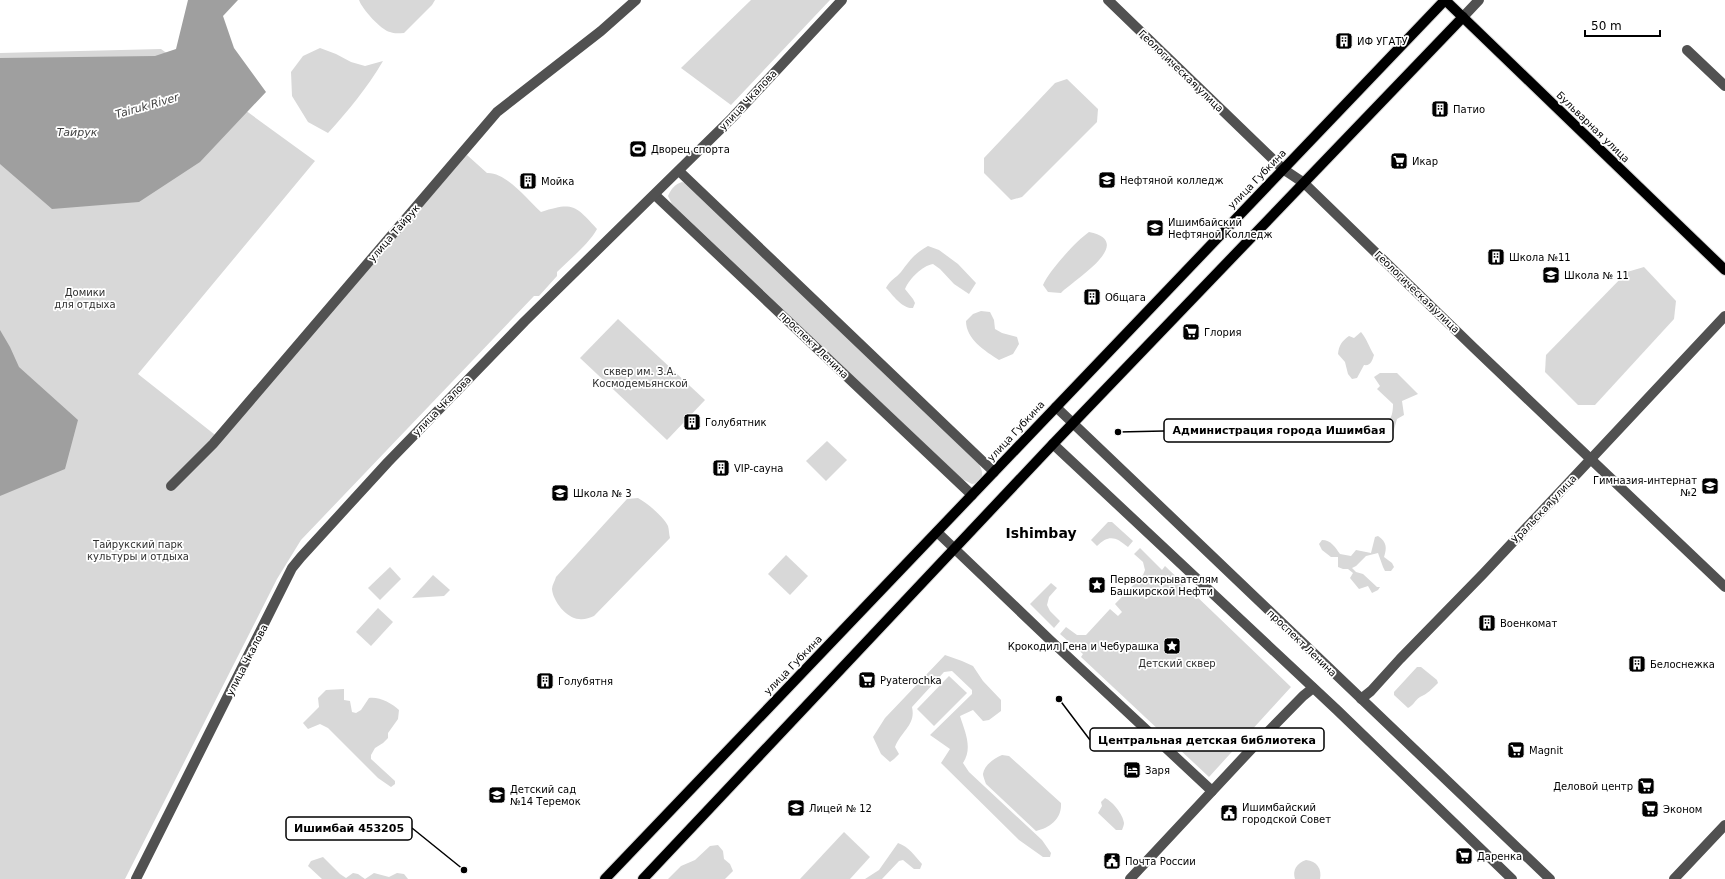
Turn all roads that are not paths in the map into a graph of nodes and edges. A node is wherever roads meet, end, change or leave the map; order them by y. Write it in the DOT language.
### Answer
graph roads {
  1 [pos="636,0"];
  2 [pos="842,0"];
  3 [pos="1108,0"];
  4 [pos="1445,0"];
  5 [pos="1479,0"];
  6 [pos="1463,17"];
  7 [pos="1686,50"];
  8 [pos="1725,86"];
  9 [pos="1283,169"];
  10 [pos="679,171"];
  11 [pos="1304,183"];
  12 [pos="655,195"];
  13 [pos="1725,270"];
  14 [pos="1725,316"];
  15 [pos="1056,407"];
  16 [pos="1073,423"];
  17 [pos="1053,444"];
  18 [pos="1591,459"];
  19 [pos="994,472"];
  20 [pos="170,486"];
  21 [pos="972,495"];
  22 [pos="937,532"];
  23 [pos="954,549"];
  24 [pos="1725,586"];
  25 [pos="1313,688"];
  26 [pos="1361,699"];
  27 [pos="1212,791"];
  28 [pos="1725,825"];
  29 [pos="136,879"];
  30 [pos="605,879"];
  31 [pos="642,879"];
  32 [pos="1130,879"];
  33 [pos="1512,879"];
  34 [pos="1550,879"];
  35 [pos="1674,879"];
  1 -- 20 [label="street, улица Тайрук"];
  2 -- 10 [label="street, улица Чкалова"];
  3 -- 9 [label="street, Геологическая улица"];
  4 -- 6 [label="main road, Бульварная улица"];
  4 -- 9 [label="main road, улица Губкина"];
  5 -- 6 [label="street"];
  6 -- 11 [label="main road"];
  6 -- 13 [label="main road, Бульварная улица"];
  7 -- 8 [label="street"];
  9 -- 11 [label="street, Геологическая улица"];
  9 -- 15 [label="main road, улица Губкина"];
  10 -- 12 [label="street, улица Чкалова"];
  10 -- 19 [label="street"];
  11 -- 16 [label="main road"];
  11 -- 18 [label="street, Геологическая улица"];
  12 -- 21 [label="street, проспект Ленина"];
  12 -- 29 [label="street, улица Чкалова"];
  14 -- 18 [label="street, Уральская улица"];
  15 -- 16 [label="street, проспект Ленина"];
  15 -- 19 [label="main road, улица Губкина"];
  16 -- 17 [label="main road"];
  16 -- 26 [label="street, проспект Ленина"];
  17 -- 23 [label="main road"];
  17 -- 25 [label="street"];
  18 -- 24 [label="street, Геологическая улица"];
  18 -- 26 [label="street, Уральская улица"];
  19 -- 21 [label="main road, улица Губкина"];
  21 -- 22 [label="main road, улица Губкина"];
  22 -- 23 [label="street"];
  22 -- 30 [label="main road, улица Губкина"];
  23 -- 27 [label="street"];
  23 -- 31 [label="main road"];
  25 -- 27 [label="street"];
  25 -- 33 [label="street"];
  26 -- 34 [label="street, проспект Ленина"];
  27 -- 32 [label="street"];
  28 -- 35 [label="street"];
}
